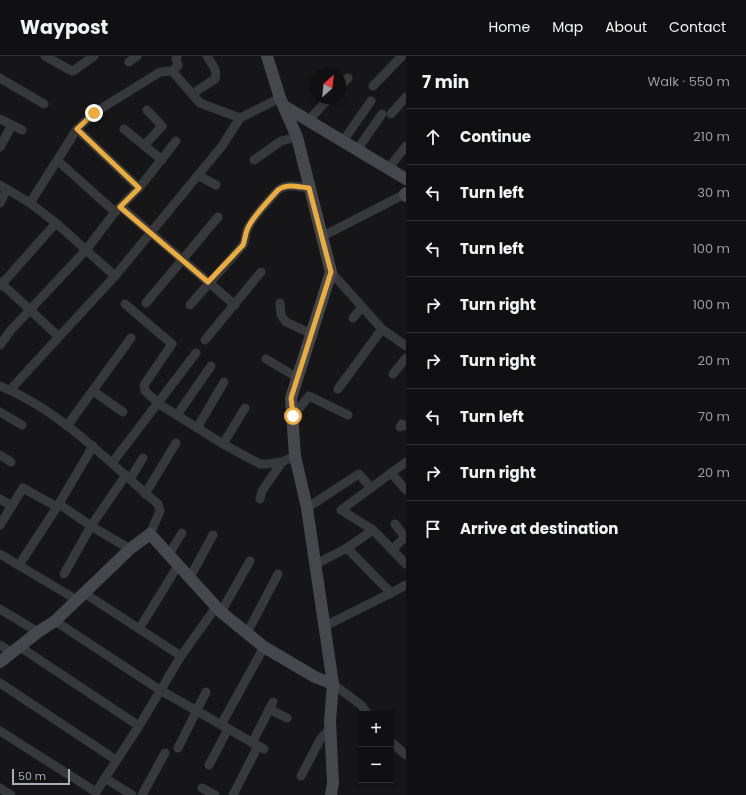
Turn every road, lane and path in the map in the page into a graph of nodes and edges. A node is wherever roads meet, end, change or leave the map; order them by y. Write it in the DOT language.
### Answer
graph roads {
  1 [pos="45,56"];
  2 [pos="94,56"];
  3 [pos="137,56"];
  4 [pos="177,56"];
  5 [pos="207,56"];
  6 [pos="267,56"];
  7 [pos="402,56"];
  8 [pos="129,62"];
  9 [pos="172,71"];
  10 [pos="0,78"];
  11 [pos="373,86"];
  12 [pos="192,94"];
  13 [pos="406,97"];
  14 [pos="371,101"];
  15 [pos="282,102"];
  16 [pos="44,104"];
  17 [pos="324,104"];
  18 [pos="147,110"];
  19 [pos="240,118"];
  20 [pos="0,119"];
  21 [pos="309,120"];
  22 [pos="12,125"];
  23 [pos="124,128"];
  24 [pos="77,129"];
  25 [pos="22,130"];
  26 [pos="297,137"];
  27 [pos="176,141"];
  28 [pos="343,141"];
  29 [pos="144,146"];
  30 [pos="406,146"];
  31 [pos="0,147"];
  32 [pos="357,150"];
  33 [pos="162,160"];
  34 [pos="254,160"];
  35 [pos="58,161"];
  36 [pos="388,169"];
  37 [pos="199,176"];
  38 [pos="406,179"];
  39 [pos="216,185"];
  40 [pos="4,187"];
  41 [pos="139,188"];
  42 [pos="309,188"];
  43 [pos="406,195"];
  44 [pos="0,203"];
  45 [pos="30,203"];
  46 [pos="118,210"];
  47 [pos="218,217"];
  48 [pos="56,223"];
  49 [pos="150,233"];
  50 [pos="321,237"];
  51 [pos="86,250"];
  52 [pos="182,260"];
  53 [pos="261,272"];
  54 [pos="331,272"];
  55 [pos="115,276"];
  56 [pos="208,282"];
  57 [pos="1,284"];
  58 [pos="146,303"];
  59 [pos="280,303"];
  60 [pos="125,304"];
  61 [pos="190,304"];
  62 [pos="235,305"];
  63 [pos="362,307"];
  64 [pos="29,311"];
  65 [pos="353,318"];
  66 [pos="382,329"];
  67 [pos="312,334"];
  68 [pos="58,336"];
  69 [pos="131,338"];
  70 [pos="205,340"];
  71 [pos="0,345"];
  72 [pos="406,346"];
  73 [pos="196,353"];
  74 [pos="406,358"];
  75 [pos="266,359"];
  76 [pos="211,366"];
  77 [pos="393,374"];
  78 [pos="298,378"];
  79 [pos="224,382"];
  80 [pos="0,386"];
  81 [pos="338,389"];
  82 [pos="10,390"];
  83 [pos="93,392"];
  84 [pos="159,404"];
  85 [pos="244,408"];
  86 [pos="0,412"];
  87 [pos="123,412"];
  88 [pos="177,415"];
  89 [pos="348,415"];
  90 [pos="293,416"];
  91 [pos="22,425"];
  92 [pos="67,426"];
  93 [pos="197,428"];
  94 [pos="176,443"];
  95 [pos="223,444"];
  96 [pos="93,446"];
  97 [pos="0,454"];
  98 [pos="295,456"];
  99 [pos="143,458"];
  100 [pos="11,462"];
  101 [pos="282,462"];
  102 [pos="406,462"];
  103 [pos="112,463"];
  104 [pos="391,473"];
  105 [pos="128,477"];
  106 [pos="371,488"];
  107 [pos="406,490"];
  108 [pos="145,494"];
  109 [pos="0,499"];
  110 [pos="260,499"];
  111 [pos="58,505"];
  112 [pos="12,506"];
  113 [pos="307,508"];
  114 [pos="395,524"];
  115 [pos="0,526"];
  116 [pos="91,526"];
  117 [pos="373,530"];
  118 [pos="182,533"];
  119 [pos="150,534"];
  120 [pos="213,535"];
  121 [pos="347,548"];
  122 [pos="130,549"];
  123 [pos="392,550"];
  124 [pos="0,554"];
  125 [pos="169,554"];
  126 [pos="250,561"];
  127 [pos="179,564"];
  128 [pos="316,564"];
  129 [pos="406,564"];
  130 [pos="19,565"];
  131 [pos="64,574"];
  132 [pos="278,574"];
  133 [pos="190,577"];
  134 [pos="406,585"];
  135 [pos="391,593"];
  136 [pos="81,597"];
  137 [pos="0,609"];
  138 [pos="218,610"];
  139 [pos="55,622"];
  140 [pos="325,626"];
  141 [pos="139,629"];
  142 [pos="38,632"];
  143 [pos="247,633"];
  144 [pos="0,645"];
  145 [pos="264,647"];
  146 [pos="16,650"];
  147 [pos="181,656"];
  148 [pos="0,662"];
  149 [pos="0,683"];
  150 [pos="333,684"];
  151 [pos="160,690"];
  152 [pos="206,692"];
  153 [pos="196,711"];
  154 [pos="366,711"];
  155 [pos="287,718"];
  156 [pos="139,726"];
  157 [pos="225,727"];
  158 [pos="330,728"];
  159 [pos="0,731"];
  160 [pos="394,745"];
  161 [pos="258,746"];
  162 [pos="178,748"];
  163 [pos="165,753"];
  164 [pos="406,755"];
  165 [pos="116,760"];
  166 [pos="209,765"];
  167 [pos="301,776"];
  168 [pos="105,778"];
  169 [pos="0,788"];
  170 [pos="202,788"];
  171 [pos="11,795"];
  172 [pos="132,795"];
  173 [pos="142,795"];
  174 [pos="215,795"];
  175 [pos="233,795"];
  176 [pos="331,795"];
  1 -- 2 [label="street"];
  3 -- 8 [label="street"];
  4 -- 9 [label="street"];
  5 -- 12 [label="street"];
  6 -- 15 [label="street"];
  7 -- 11 [label="street"];
  9 -- 12 [label="street"];
  9 -- 24 [label="street"];
  10 -- 16 [label="street"];
  12 -- 19 [label="street"];
  13 -- 32 [label="street"];
  14 -- 28 [label="street"];
  15 -- 19 [label="street"];
  15 -- 21 [label="street"];
  15 -- 26 [label="street"];
  17 -- 21 [label="street"];
  18 -- 29 [label="street"];
  19 -- 37 [label="street"];
  20 -- 22 [label="street"];
  21 -- 28 [label="street"];
  22 -- 25 [label="street"];
  22 -- 31 [label="street"];
  23 -- 29 [label="street"];
  24 -- 35 [label="street"];
  24 -- 41 [label="street"];
  26 -- 34 [label="street"];
  26 -- 42 [label="street"];
  27 -- 33 [label="street"];
  28 -- 32 [label="street"];
  29 -- 33 [label="street"];
  30 -- 36 [label="street"];
  32 -- 36 [label="street"];
  33 -- 41 [label="street"];
  35 -- 45 [label="street"];
  35 -- 46 [label="street"];
  36 -- 38 [label="street"];
  37 -- 39 [label="street"];
  37 -- 49 [label="street"];
  40 -- 44 [label="street"];
  40 -- 45 [label="street"];
  41 -- 46 [label="street"];
  42 -- 50 [label="street"];
  42 -- 56 [label="street"];
  43 -- 50 [label="street"];
  45 -- 48 [label="street"];
  46 -- 49 [label="street"];
  46 -- 51 [label="street"];
  47 -- 52 [label="street"];
  48 -- 51 [label="street"];
  48 -- 57 [label="street"];
  49 -- 52 [label="street"];
  49 -- 55 [label="street"];
  50 -- 54 [label="street"];
  51 -- 55 [label="street"];
  51 -- 64 [label="street"];
  52 -- 56 [label="street"];
  52 -- 58 [label="street"];
  53 -- 62 [label="street"];
  54 -- 63 [label="street"];
  54 -- 67 [label="street"];
  55 -- 68 [label="street"];
  56 -- 61 [label="street"];
  56 -- 62 [label="street"];
  57 -- 64 [label="street"];
  59 -- 67 [label="street"];
  60 -- 84 [label="street"];
  62 -- 70 [label="street"];
  63 -- 65 [label="street"];
  63 -- 66 [label="street"];
  64 -- 68 [label="street"];
  64 -- 71 [label="street"];
  66 -- 72 [label="street"];
  66 -- 81 [label="street"];
  67 -- 78 [label="street"];
  68 -- 82 [label="street"];
  69 -- 83 [label="street"];
  73 -- 84 [label="street"];
  74 -- 77 [label="street"];
  75 -- 78 [label="street"];
  76 -- 88 [label="street"];
  78 -- 90 [label="street"];
  79 -- 93 [label="street"];
  80 -- 82 [label="street"];
  82 -- 92 [label="street"];
  83 -- 87 [label="street"];
  83 -- 92 [label="street"];
  84 -- 88 [label="street"];
  84 -- 103 [label="street"];
  85 -- 95 [label="street"];
  86 -- 91 [label="street"];
  88 -- 93 [label="street"];
  89 -- 90 [label="street"];
  90 -- 98 [label="street"];
  92 -- 96 [label="street"];
  93 -- 95 [label="street"];
  94 -- 108 [label="street"];
  95 -- 101 [label="street"];
  96 -- 103 [label="street"];
  96 -- 111 [label="street"];
  97 -- 100 [label="street"];
  98 -- 101 [label="street"];
  98 -- 113 [label="street"];
  99 -- 105 [label="street"];
  101 -- 110 [label="street"];
  102 -- 104 [label="street"];
  103 -- 105 [label="street"];
  104 -- 106 [label="street"];
  104 -- 107 [label="street"];
  105 -- 108 [label="street"];
  105 -- 116 [label="street"];
  106 -- 113 [label="street"];
  106 -- 117 [label="street"];
  108 -- 119 [label="street"];
  109 -- 112 [label="street"];
  111 -- 112 [label="street"];
  111 -- 116 [label="street"];
  111 -- 130 [label="street"];
  112 -- 115 [label="street"];
  113 -- 128 [label="street"];
  114 -- 123 [label="street"];
  116 -- 122 [label="street"];
  116 -- 131 [label="street"];
  117 -- 121 [label="street"];
  117 -- 123 [label="street"];
  118 -- 125 [label="street"];
  119 -- 122 [label="street"];
  119 -- 125 [label="street"];
  120 -- 133 [label="street"];
  121 -- 128 [label="street"];
  121 -- 135 [label="street"];
  122 -- 136 [label="street"];
  123 -- 129 [label="street"];
  124 -- 130 [label="street"];
  125 -- 127 [label="street"];
  126 -- 138 [label="street"];
  127 -- 133 [label="street"];
  127 -- 141 [label="street"];
  128 -- 140 [label="street"];
  130 -- 136 [label="street"];
  132 -- 143 [label="street"];
  133 -- 138 [label="street"];
  134 -- 135 [label="street"];
  135 -- 140 [label="street"];
  136 -- 139 [label="street"];
  136 -- 141 [label="street"];
  137 -- 142 [label="street"];
  138 -- 143 [label="street"];
  138 -- 147 [label="street"];
  139 -- 142 [label="street"];
  139 -- 151 [label="street"];
  140 -- 150 [label="street"];
  141 -- 147 [label="street"];
  142 -- 146 [label="street"];
  143 -- 145 [label="street"];
  144 -- 146 [label="street"];
  145 -- 150 [label="street"];
  145 -- 157 [label="street"];
  146 -- 148 [label="street"];
  146 -- 156 [label="street"];
  147 -- 151 [label="street"];
  149 -- 165 [label="street"];
  150 -- 154 [label="street"];
  150 -- 158 [label="street"];
  151 -- 153 [label="street"];
  151 -- 156 [label="street"];
  152 -- 153 [label="street"];
  153 -- 157 [label="street"];
  153 -- 162 [label="street"];
  155 -- 161 [label="street"];
  156 -- 165 [label="street"];
  157 -- 161 [label="street"];
  157 -- 166 [label="street"];
  158 -- 167 [label="street"];
  158 -- 176 [label="street"];
  159 -- 168 [label="street"];
  160 -- 164 [label="street"];
  161 -- 175 [label="street"];
  163 -- 173 [label="street"];
  165 -- 168 [label="street"];
  168 -- 172 [label="street"];
  169 -- 171 [label="street"];
  170 -- 174 [label="street"];
}
